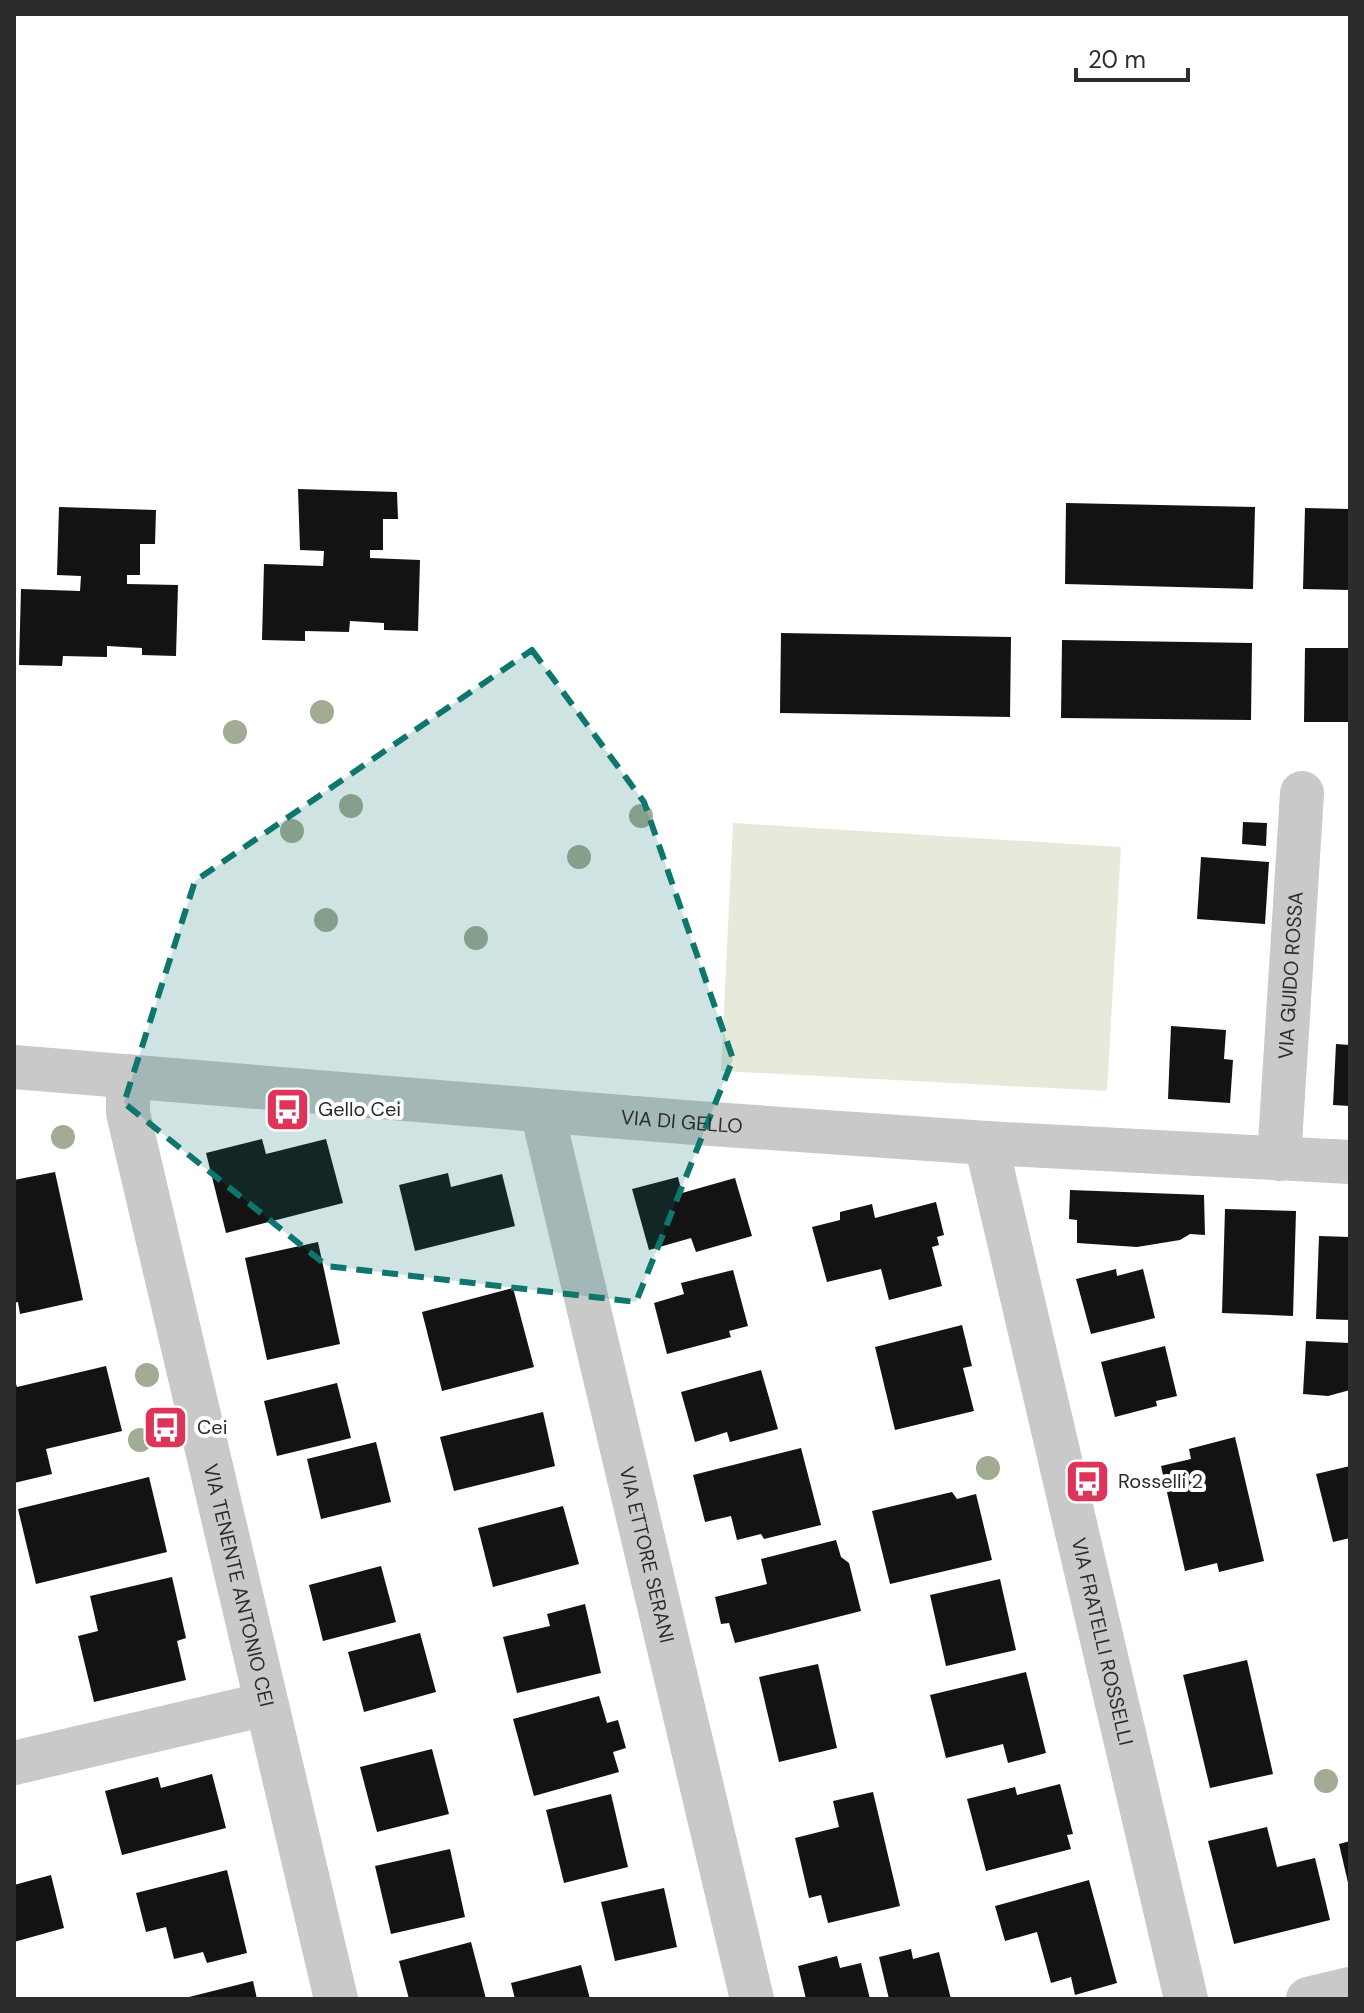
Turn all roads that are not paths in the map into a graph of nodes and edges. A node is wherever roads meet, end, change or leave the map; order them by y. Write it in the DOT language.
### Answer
graph roads {
  1 [pos="1302,793"];
  2 [pos="14,1067"];
  3 [pos="128,1076"];
  4 [pos="542,1111"];
  5 [pos="986,1143"];
  6 [pos="1279,1159"];
  7 [pos="1350,1162"];
  8 [pos="266,1704"];
  9 [pos="14,1763"];
  10 [pos="1350,1989"];
  11 [pos="336,1999"];
  12 [pos="752,1999"];
  13 [pos="1186,1999"];
  14 [pos="1308,1999"];
  1 -- 6 [label="street, VIA GUIDO ROSSA"];
  2 -- 3 [label="street, VIA DI GELLO"];
  3 -- 4 [label="street, VIA DI GELLO"];
  3 -- 8 [label="street, VIA TENENTE ANTONIO CEI"];
  4 -- 5 [label="street, VIA DI GELLO"];
  4 -- 12 [label="street, VIA ETTORE SERANI"];
  5 -- 6 [label="street, VIA DI GELLO"];
  5 -- 13 [label="street, VIA FRATELLI ROSSELLI"];
  6 -- 7 [label="street, VIA DI GELLO"];
  8 -- 9 [label="street"];
  8 -- 11 [label="street, VIA TENENTE ANTONIO CEI"];
  10 -- 14 [label="street"];
}
